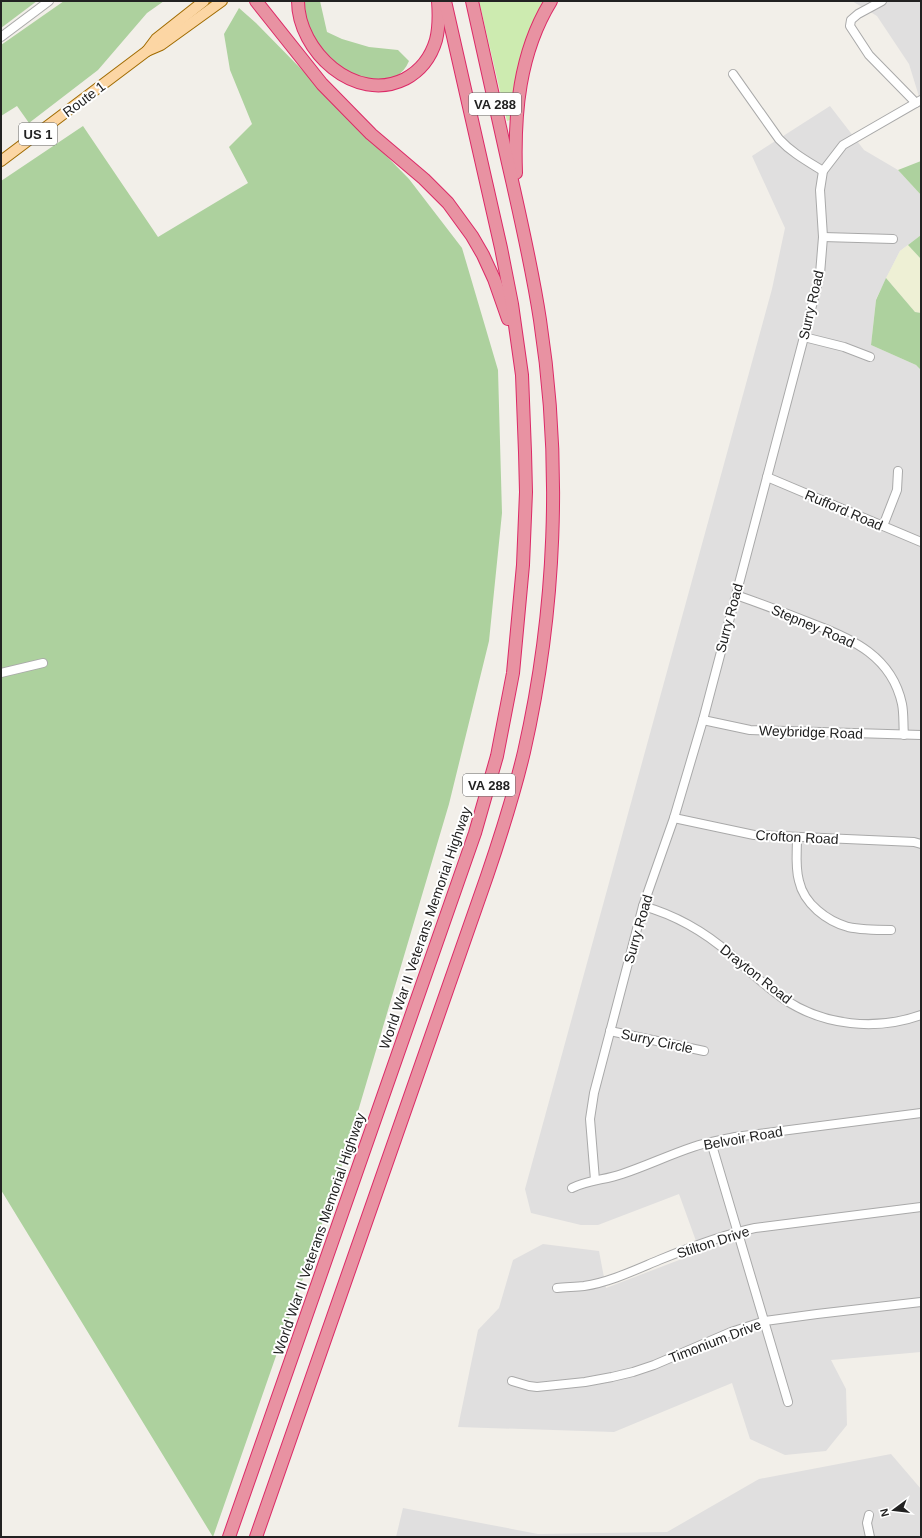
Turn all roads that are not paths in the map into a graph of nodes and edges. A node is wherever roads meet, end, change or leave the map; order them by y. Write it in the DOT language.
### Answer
graph roads {
  1 [pos="49,1"];
  2 [pos="204,1"];
  3 [pos="222,1"];
  4 [pos="256,1"];
  5 [pos="298,1"];
  6 [pos="438,1"];
  7 [pos="445,1"];
  8 [pos="472,1"];
  9 [pos="551,1"];
  10 [pos="882,1"];
  11 [pos="1,36"];
  12 [pos="147,51"];
  13 [pos="733,74"];
  14 [pos="918,102"];
  15 [pos="1,161"];
  16 [pos="823,170"];
  17 [pos="518,206"];
  18 [pos="823,237"];
  19 [pos="893,239"];
  20 [pos="517,337"];
  21 [pos="804,337"];
  22 [pos="870,358"];
  23 [pos="898,471"];
  24 [pos="767,477"];
  25 [pos="883,526"];
  26 [pos="921,542"];
  27 [pos="736,595"];
  28 [pos="43,663"];
  29 [pos="1,673"];
  30 [pos="702,720"];
  31 [pos="904,735"];
  32 [pos="921,735"];
  33 [pos="674,818"];
  34 [pos="797,838"];
  35 [pos="921,844"];
  36 [pos="644,906"];
  37 [pos="891,930"];
  38 [pos="921,1016"];
  39 [pos="610,1031"];
  40 [pos="704,1050"];
  41 [pos="921,1113"];
  42 [pos="711,1142"];
  43 [pos="595,1180"];
  44 [pos="572,1188"];
  45 [pos="921,1207"];
  46 [pos="738,1231"];
  47 [pos="557,1288"];
  48 [pos="921,1302"];
  49 [pos="765,1321"];
  50 [pos="512,1381"];
  51 [pos="788,1402"];
  52 [pos="869,1515"];
  53 [pos="229,1537"];
  54 [pos="256,1537"];
  55 [pos="870,1537"];
  1 -- 11 [label="street"];
  2 -- 12 [label="main road, Route 1 / US 1"];
  3 -- 12 [label="main road, Route 1 / US 1"];
  4 -- 20 [label="highway"];
  5 -- 6 [label="highway"];
  7 -- 20 [label="highway, World War II Veterans Memorial Highway / VA 288"];
  8 -- 17 [label="highway, VA 288"];
  9 -- 17 [label="highway"];
  10 -- 14 [label="street"];
  12 -- 15 [label="main road, Route 1 / US 1"];
  13 -- 16 [label="street"];
  14 -- 16 [label="street"];
  16 -- 18 [label="street, Surry Road"];
  17 -- 54 [label="highway, VA 288"];
  18 -- 19 [label="street"];
  18 -- 21 [label="street, Surry Road"];
  20 -- 53 [label="highway, World War II Veterans Memorial Highway / VA 288"];
  21 -- 22 [label="street"];
  21 -- 24 [label="street, Surry Road"];
  23 -- 25 [label="street"];
  24 -- 25 [label="street, Rufford Road"];
  24 -- 27 [label="street, Surry Road"];
  25 -- 26 [label="street, Rufford Road"];
  27 -- 30 [label="street, Surry Road"];
  27 -- 31 [label="street, Stepney Road"];
  28 -- 29 [label="street"];
  30 -- 31 [label="street, Weybridge Road"];
  30 -- 33 [label="street, Surry Road"];
  31 -- 32 [label="street, Weybridge Road"];
  33 -- 34 [label="street, Crofton Road"];
  33 -- 36 [label="street, Surry Road"];
  34 -- 35 [label="street, Crofton Road"];
  34 -- 37 [label="street"];
  36 -- 38 [label="street, Drayton Road"];
  36 -- 39 [label="street, Surry Road"];
  39 -- 40 [label="street, Surry Circle"];
  39 -- 43 [label="street, Surry Road"];
  41 -- 42 [label="street, Belvoir Road"];
  42 -- 43 [label="street, Belvoir Road"];
  42 -- 46 [label="street"];
  43 -- 44 [label="street, Belvoir Road"];
  45 -- 46 [label="street, Stilton Drive"];
  46 -- 47 [label="street, Stilton Drive"];
  46 -- 49 [label="street"];
  48 -- 49 [label="street, Timonium Drive"];
  49 -- 50 [label="street, Timonium Drive"];
  49 -- 51 [label="street"];
  52 -- 55 [label="street"];
}
